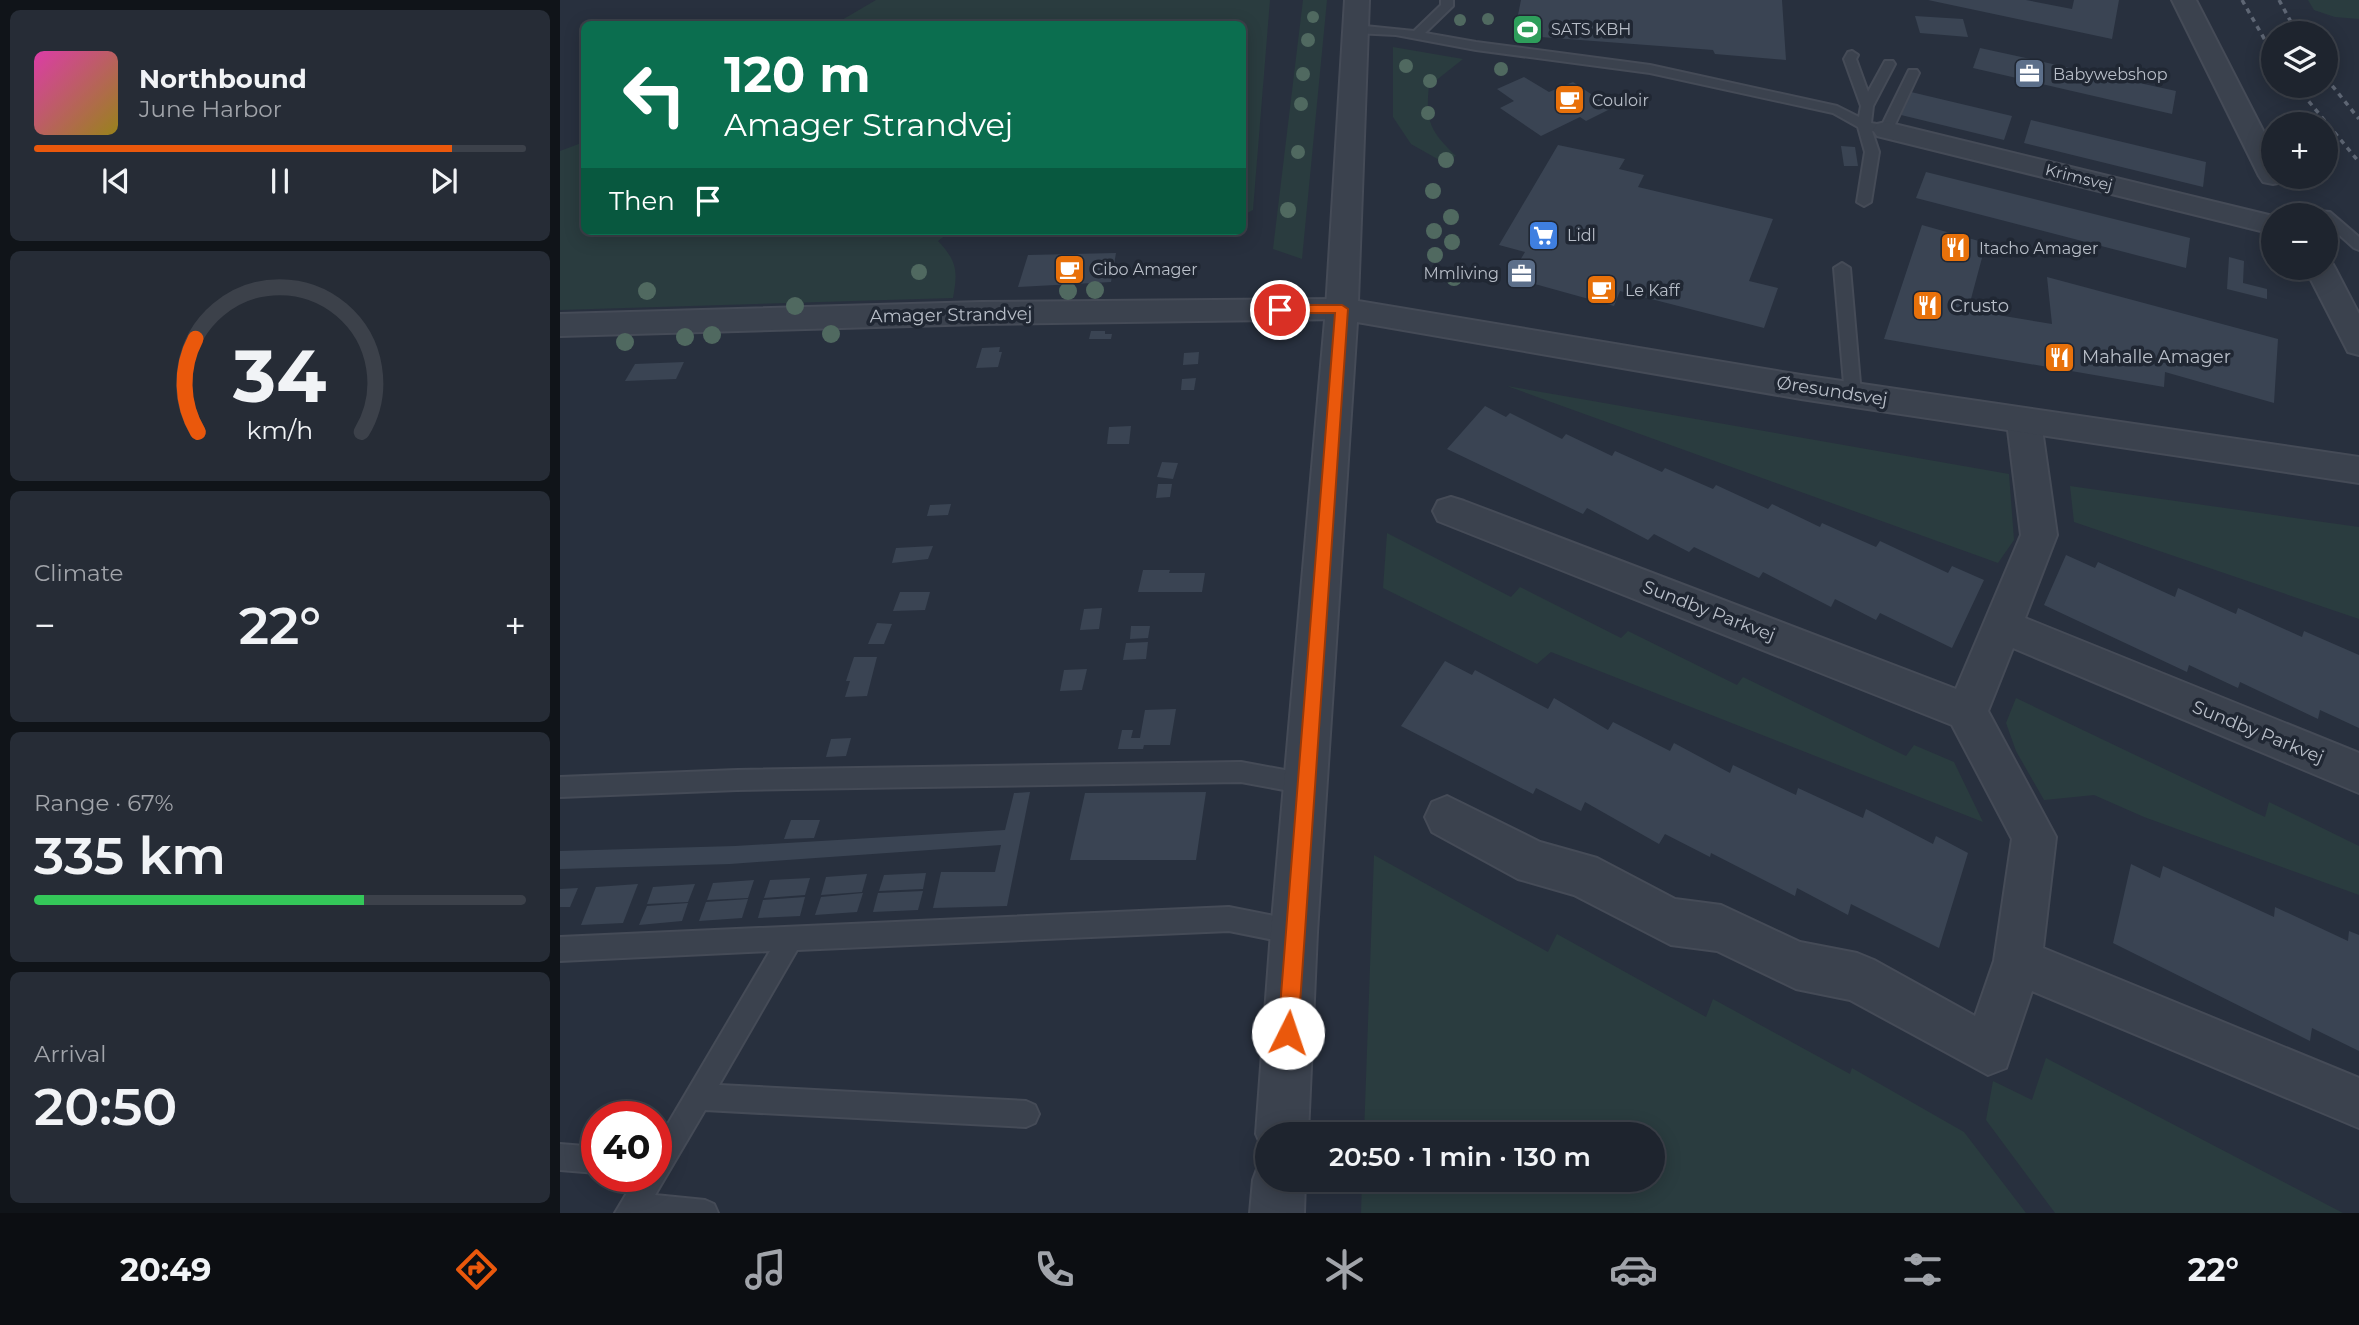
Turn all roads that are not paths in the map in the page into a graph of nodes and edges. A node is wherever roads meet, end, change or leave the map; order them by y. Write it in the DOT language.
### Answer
graph roads {
  1 [pos="1357,0"];
  2 [pos="1447,0"];
  3 [pos="2184,0"];
  4 [pos="1356,29"];
  5 [pos="1416,35"];
  6 [pos="1852,55"];
  7 [pos="1889,64"];
  8 [pos="1913,73"];
  9 [pos="1754,77"];
  10 [pos="1744,89"];
  11 [pos="1867,106"];
  12 [pos="1875,128"];
  13 [pos="2261,151"];
  14 [pos="1864,202"];
  15 [pos="2261,213"];
  16 [pos="2338,227"];
  17 [pos="2359,245"];
  18 [pos="1842,268"];
  19 [pos="2326,280"];
  20 [pos="1342,309"];
  21 [pos="560,325"];
  22 [pos="2359,344"];
  23 [pos="1853,395"];
  24 [pos="2024,422"];
  25 [pos="2359,468"];
  26 [pos="1451,511"];
  27 [pos="2001,626"];
  28 [pos="1967,712"];
  29 [pos="2359,773"];
  30 [pos="1306,784"];
  31 [pos="560,787"];
  32 [pos="1447,817"];
  33 [pos="1294,932"];
  34 [pos="790,940"];
  35 [pos="560,949"];
  36 [pos="2018,961"];
  37 [pos="699,1097"];
  38 [pos="2359,1103"];
  39 [pos="1026,1114"];
  40 [pos="1283,1122"];
  41 [pos="672,1142"];
  42 [pos="560,1157"];
  43 [pos="581,1159"];
  44 [pos="642,1192"];
  45 [pos="1278,1192"];
  46 [pos="631,1209"];
  47 [pos="705,1213"];
  48 [pos="1277,1213"];
  1 -- 4 [label="street"];
  2 -- 5 [label="lane"];
  3 -- 13 [label="street"];
  4 -- 5 [label="lane"];
  4 -- 20 [label="street"];
  5 -- 10 [label="lane"];
  6 -- 11 [label="lane"];
  7 -- 11 [label="lane"];
  8 -- 12 [label="lane"];
  9 -- 10 [label="lane"];
  10 -- 12 [label="lane"];
  11 -- 12 [label="lane"];
  12 -- 14 [label="lane"];
  12 -- 15 [label="street, Krimsvej"];
  16 -- 17 [label="lane"];
  18 -- 23 [label="lane"];
  19 -- 22 [label="street"];
  20 -- 21 [label="street, Amager Strandvej"];
  20 -- 23 [label="street, Øresundsvej"];
  20 -- 30 [label="street"];
  23 -- 24 [label="street, Øresundsvej"];
  24 -- 25 [label="street, Øresundsvej"];
  24 -- 27 [label="street"];
  26 -- 28 [label="street, Sundby Parkvej"];
  27 -- 28 [label="street"];
  27 -- 29 [label="street, Sundby Parkvej"];
  28 -- 36 [label="street"];
  30 -- 31 [label="lane"];
  30 -- 33 [label="street"];
  32 -- 36 [label="street"];
  33 -- 34 [label="lane"];
  33 -- 40 [label="street"];
  34 -- 35 [label="lane"];
  34 -- 37 [label="lane"];
  36 -- 38 [label="street"];
  37 -- 39 [label="lane"];
  37 -- 41 [label="lane"];
  42 -- 43 [label="lane"];
  44 -- 46 [label="lane"];
  45 -- 48 [label="street"];
  46 -- 47 [label="lane"];
}
